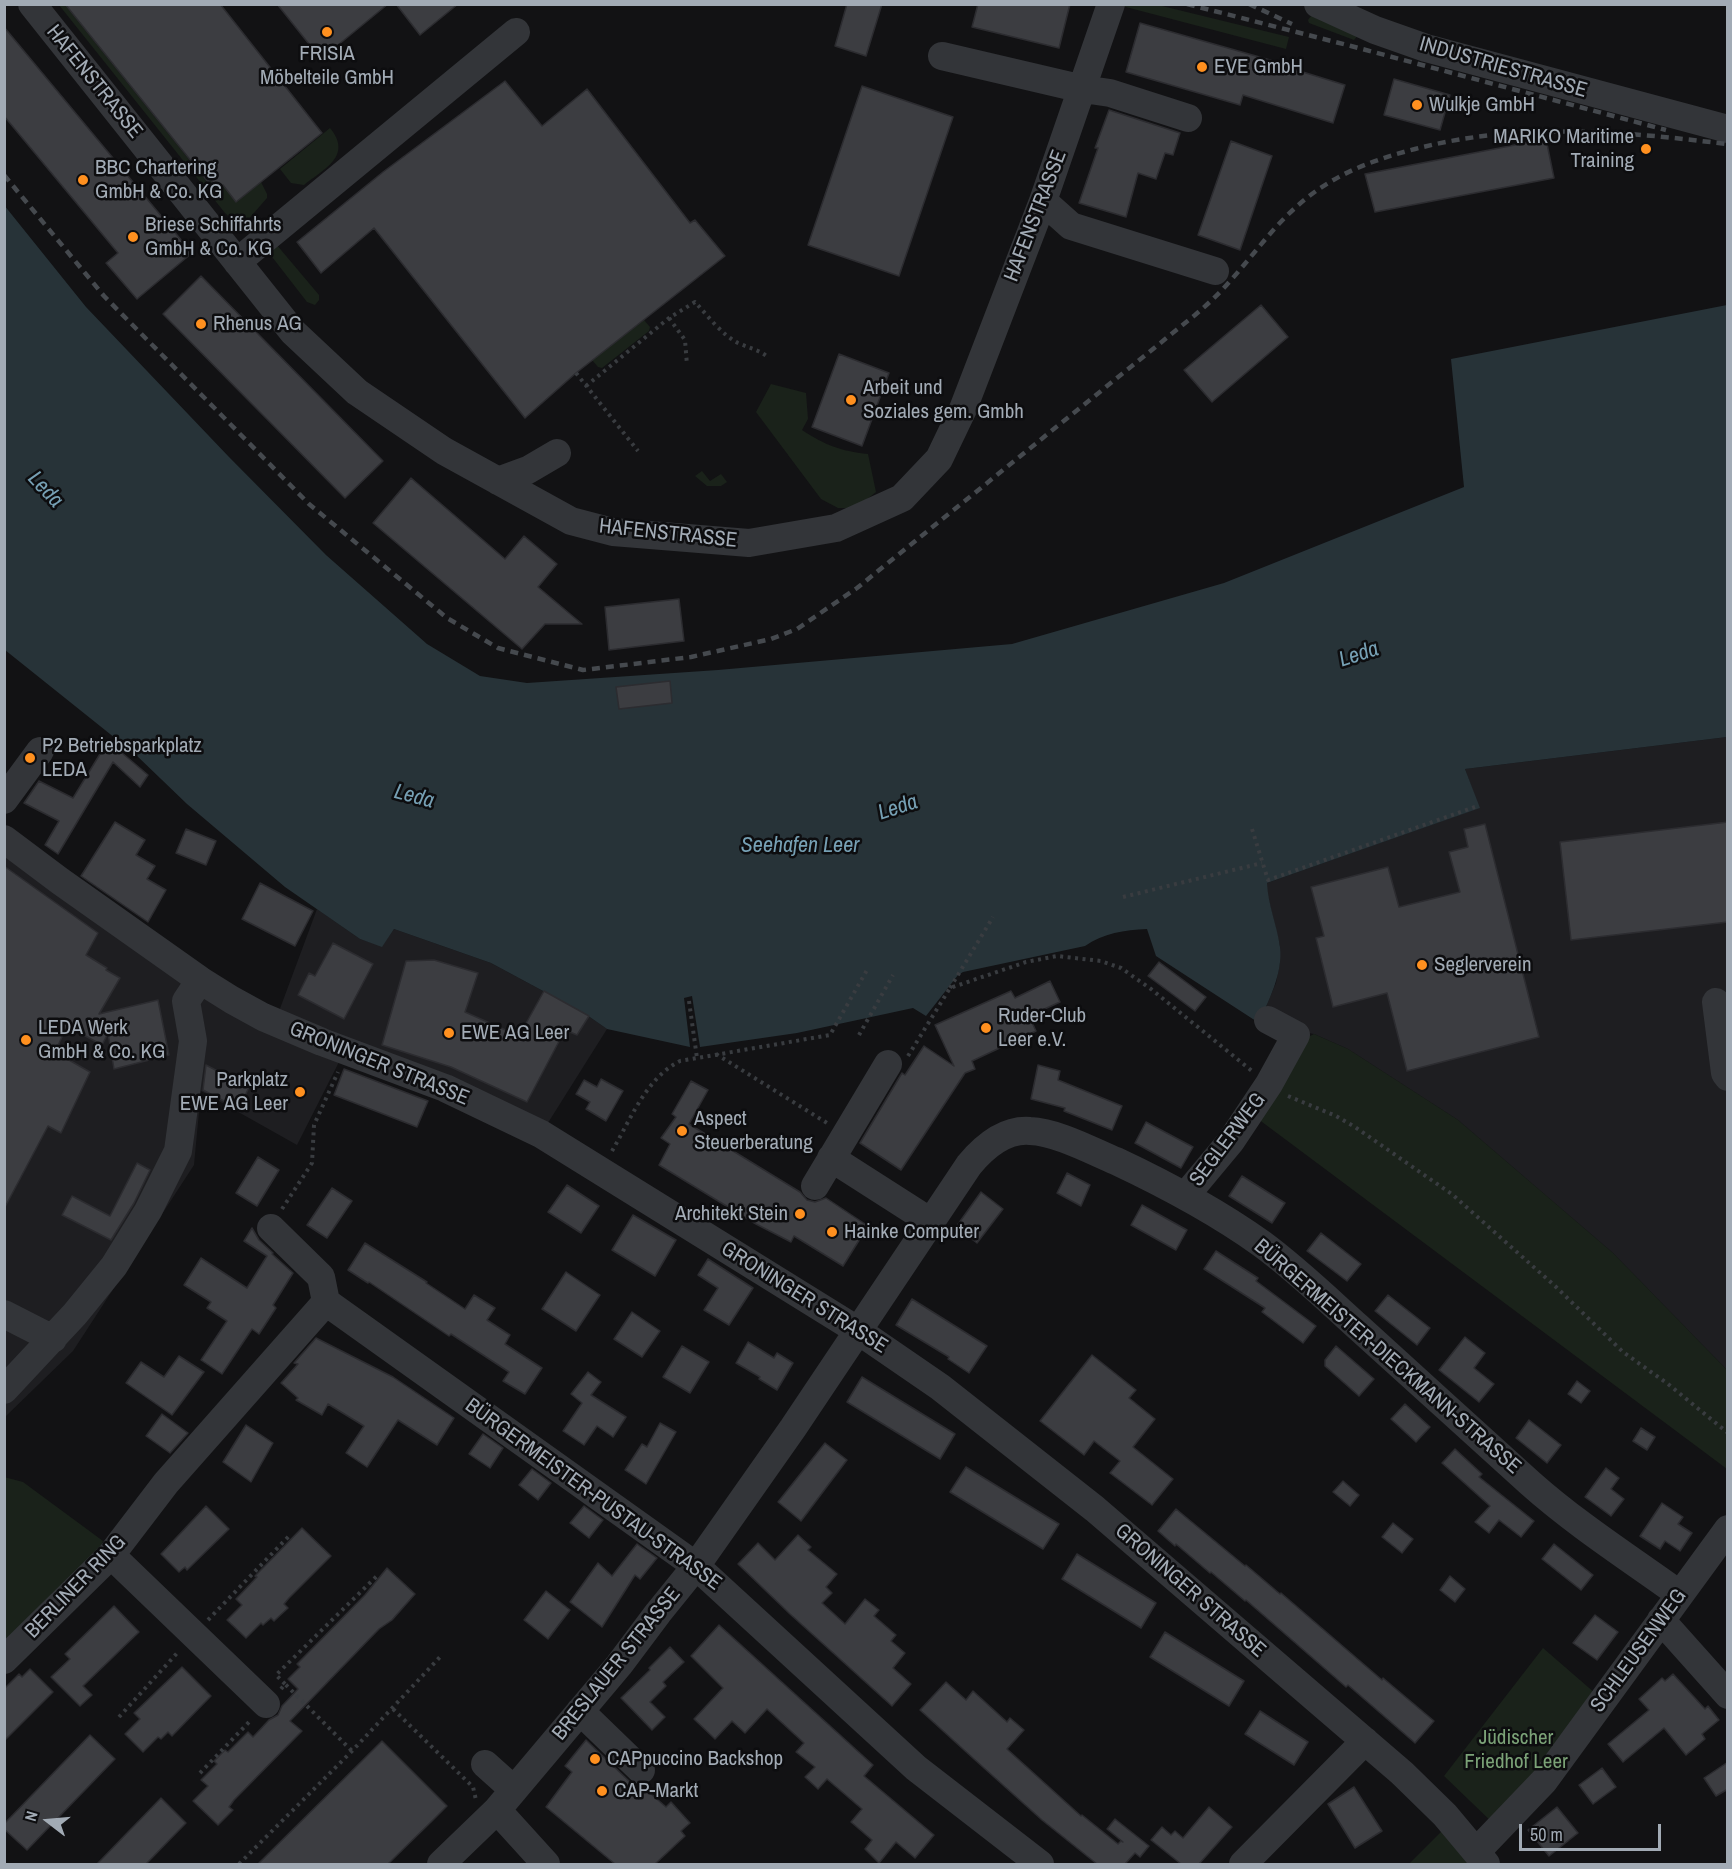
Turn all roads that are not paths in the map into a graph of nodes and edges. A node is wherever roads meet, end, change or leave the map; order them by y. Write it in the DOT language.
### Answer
graph roads {
  1 [pos="32,4"];
  2 [pos="1111,4"];
  3 [pos="1318,4"];
  4 [pos="516,32"];
  5 [pos="942,56"];
  6 [pos="1083,89"];
  7 [pos="1188,118"];
  8 [pos="1728,129"];
  9 [pos="1043,201"];
  10 [pos="237,262"];
  11 [pos="1215,271"];
  12 [pos="557,453"];
  13 [pos="498,481"];
  14 [pos="40,751"];
  15 [pos="4,800"];
  16 [pos="4,839"];
  17 [pos="200,980"];
  18 [pos="1716,1002"];
  19 [pos="1268,1020"];
  20 [pos="888,1064"];
  21 [pos="1728,1077"];
  22 [pos="839,1146"];
  23 [pos="815,1186"];
  24 [pos="1186,1195"];
  25 [pos="931,1222"];
  26 [pos="271,1228"];
  27 [pos="326,1302"];
  28 [pos="4,1314"];
  29 [pos="857,1330"];
  30 [pos="53,1339"];
  31 [pos="4,1389"];
  32 [pos="1728,1529"];
  33 [pos="111,1555"];
  34 [pos="696,1566"];
  35 [pos="1679,1594"];
  36 [pos="1661,1620"];
  37 [pos="4,1660"];
  38 [pos="276,1694"];
  39 [pos="1728,1695"];
  40 [pos="580,1711"];
  41 [pos="1365,1741"];
  42 [pos="485,1764"];
  43 [pos="641,1770"];
  44 [pos="499,1806"];
  45 [pos="1482,1858"];
  46 [pos="441,1864"];
  47 [pos="546,1864"];
  48 [pos="1040,1864"];
  49 [pos="1242,1864"];
  1 -- 10 [label="street, HAFENSTRASSE"];
  2 -- 6 [label="street, HAFENSTRASSE"];
  3 -- 8 [label="street, INDUSTRIESTRASSE"];
  4 -- 10 [label="street"];
  5 -- 6 [label="street"];
  6 -- 7 [label="street"];
  6 -- 9 [label="street, HAFENSTRASSE"];
  9 -- 11 [label="street"];
  9 -- 13 [label="street, HAFENSTRASSE"];
  10 -- 13 [label="street, HAFENSTRASSE"];
  12 -- 13 [label="street"];
  14 -- 15 [label="street"];
  16 -- 17 [label="street, GRONINGER STRASSE"];
  17 -- 29 [label="street, GRONINGER STRASSE"];
  17 -- 30 [label="street"];
  18 -- 21 [label="street"];
  19 -- 24 [label="street, SEGLERWEG"];
  20 -- 22 [label="street"];
  22 -- 23 [label="street"];
  22 -- 25 [label="street"];
  24 -- 25 [label="street, BÜRGERMEISTER-DIECKMANN-STRASSE"];
  24 -- 35 [label="street, BÜRGERMEISTER-DIECKMANN-STRASSE"];
  25 -- 29 [label="street, BÜRGERMEISTER-DIECKMANN-STRASSE"];
  26 -- 27 [label="street"];
  27 -- 33 [label="street, BERLINER RING"];
  27 -- 34 [label="street, BÜRGERMEISTER-PUSTAU-STRASSE"];
  28 -- 30 [label="street"];
  29 -- 34 [label="street, BRESLAUER STRASSE"];
  29 -- 41 [label="street, GRONINGER STRASSE"];
  30 -- 31 [label="street"];
  32 -- 35 [label="street, SCHLEUSENWEG"];
  33 -- 37 [label="street, BERLINER RING"];
  33 -- 38 [label="street"];
  34 -- 40 [label="street, BRESLAUER STRASSE"];
  34 -- 48 [label="street, BÜRGERMEISTER-PUSTAU-STRASSE"];
  35 -- 36 [label="street, SCHLEUSENWEG"];
  36 -- 39 [label="street"];
  36 -- 45 [label="street, SCHLEUSENWEG"];
  40 -- 43 [label="street"];
  40 -- 44 [label="street, BRESLAUER STRASSE"];
  41 -- 45 [label="street, GRONINGER STRASSE"];
  41 -- 49 [label="street"];
  42 -- 44 [label="street"];
  44 -- 46 [label="street, BRESLAUER STRASSE"];
  44 -- 47 [label="street"];
}
